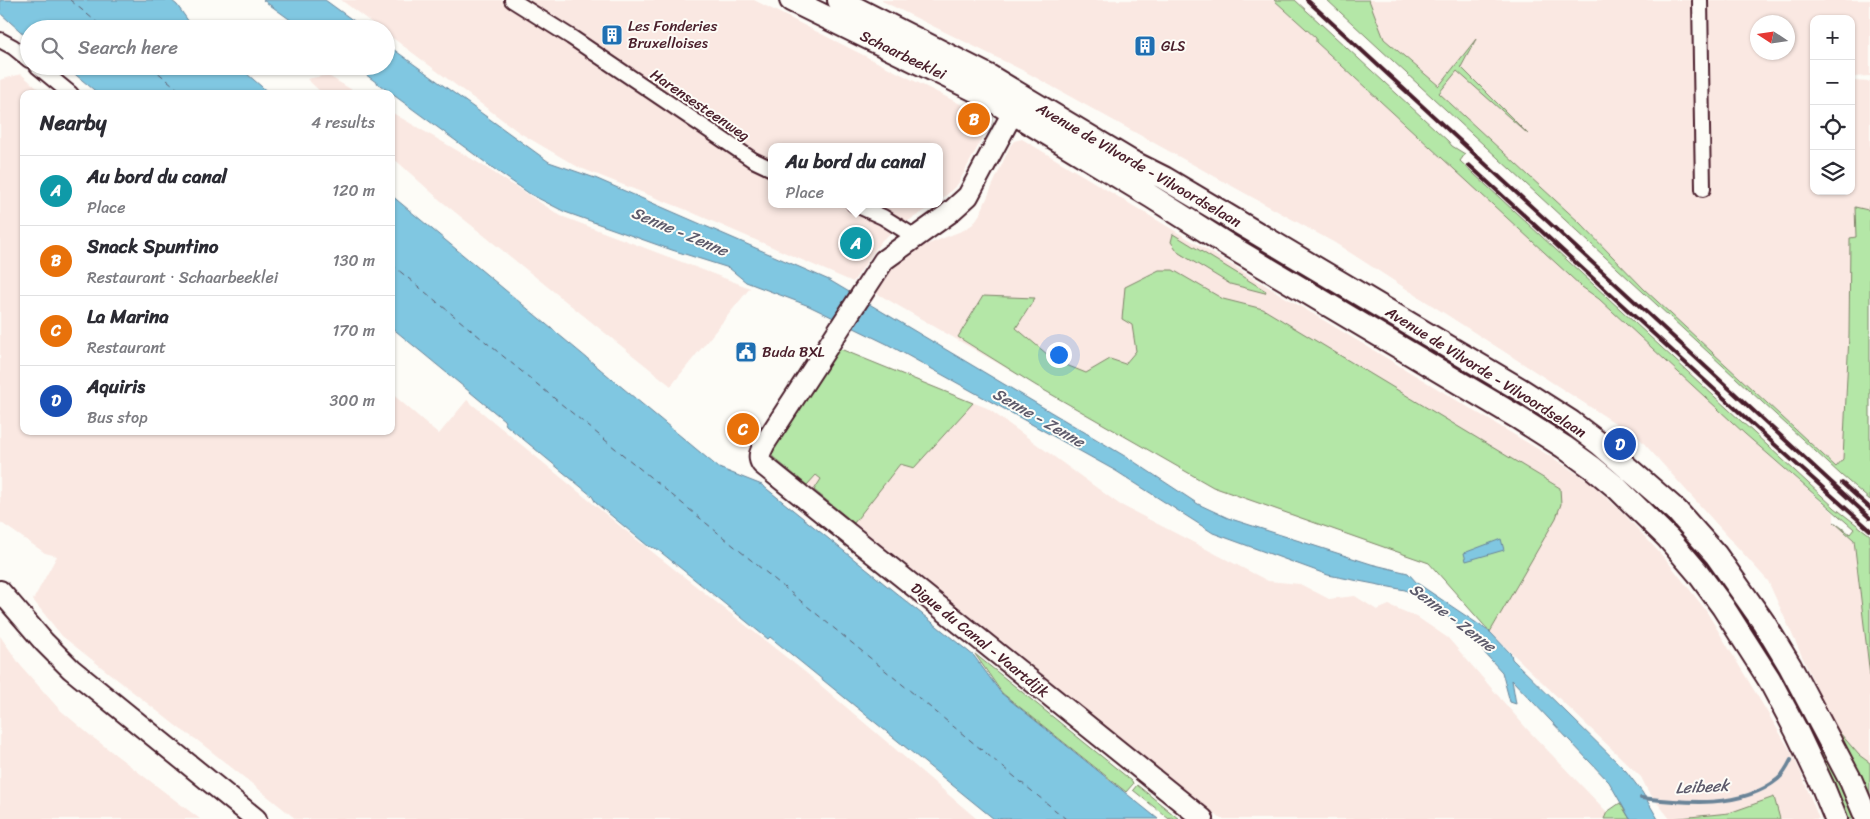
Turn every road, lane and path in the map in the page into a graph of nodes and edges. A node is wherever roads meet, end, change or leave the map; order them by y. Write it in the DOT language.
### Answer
graph roads {
  1 [pos="512,0"];
  2 [pos="791,0"];
  3 [pos="840,0"];
  4 [pos="1700,0"];
  5 [pos="0,40"];
  6 [pos="20,53"];
  7 [pos="48,75"];
  8 [pos="66,90"];
  9 [pos="1017,105"];
  10 [pos="768,167"];
  11 [pos="1703,189"];
  12 [pos="863,208"];
  13 [pos="922,231"];
  14 [pos="0,591"];
  15 [pos="256,819"];
  16 [pos="1203,819"];
  17 [pos="1836,819"];
  18 [pos="1868,819"];
  1 -- 10 [label="street, Harensesteenweg"];
  2 -- 9 [label="main road, Schaarbeeklei"];
  3 -- 9 [label="main road, Schaarbeeklei"];
  4 -- 11 [label="street"];
  5 -- 6 [label="street"];
  7 -- 8 [label="street"];
  9 -- 13 [label="main road"];
  9 -- 17 [label="main road, Avenue de Vilvorde - Vilvoordselaan"];
  9 -- 18 [label="main road, Avenue de Vilvorde - Vilvoordselaan"];
  12 -- 13 [label="street"];
  13 -- 16 [label="main road, Digue du Canal - Vaartdijk"];
  14 -- 15 [label="main road"];
}
